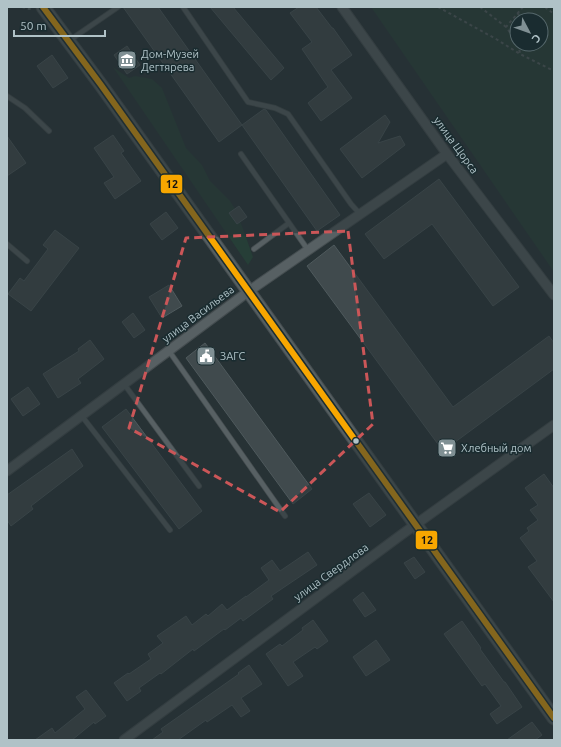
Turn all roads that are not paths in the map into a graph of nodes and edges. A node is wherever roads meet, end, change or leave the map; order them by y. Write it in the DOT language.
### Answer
graph roads {
  1 [pos="43,7"];
  2 [pos="118,7"];
  3 [pos="183,7"];
  4 [pos="342,7"];
  5 [pos="69,41"];
  6 [pos="7,96"];
  7 [pos="49,131"];
  8 [pos="242,154"];
  9 [pos="448,154"];
  10 [pos="360,214"];
  11 [pos="289,223"];
  12 [pos="7,244"];
  13 [pos="254,249"];
  14 [pos="308,250"];
  15 [pos="27,261"];
  16 [pos="249,291"];
  17 [pos="554,295"];
  18 [pos="169,351"];
  19 [pos="124,384"];
  20 [pos="81,415"];
  21 [pos="554,425"];
  22 [pos="7,471"];
  23 [pos="199,486"];
  24 [pos="285,516"];
  25 [pos="416,524"];
  26 [pos="170,530"];
  27 [pos="554,718"];
  28 [pos="124,740"];
  1 -- 5 [label="main road"];
  2 -- 5 [label="lane"];
  3 -- 10 [label="lane"];
  4 -- 9 [label="street, улица Щорса"];
  5 -- 16 [label="main road"];
  6 -- 7 [label="lane"];
  8 -- 11 [label="lane"];
  9 -- 10 [label="street, улица Васильева"];
  9 -- 17 [label="street, улица Щорса"];
  10 -- 14 [label="street, улица Васильева"];
  11 -- 13 [label="lane"];
  11 -- 14 [label="lane"];
  12 -- 15 [label="lane"];
  14 -- 16 [label="street, улица Васильева"];
  16 -- 18 [label="street, улица Васильева"];
  16 -- 25 [label="main road"];
  18 -- 19 [label="street, улица Васильева"];
  18 -- 24 [label="lane"];
  19 -- 20 [label="street, улица Васильева"];
  19 -- 23 [label="lane"];
  20 -- 22 [label="street, улица Васильева"];
  20 -- 26 [label="lane"];
  21 -- 25 [label="street, улица Свердлова"];
  25 -- 27 [label="main road"];
  25 -- 28 [label="street, улица Свердлова"];
}
